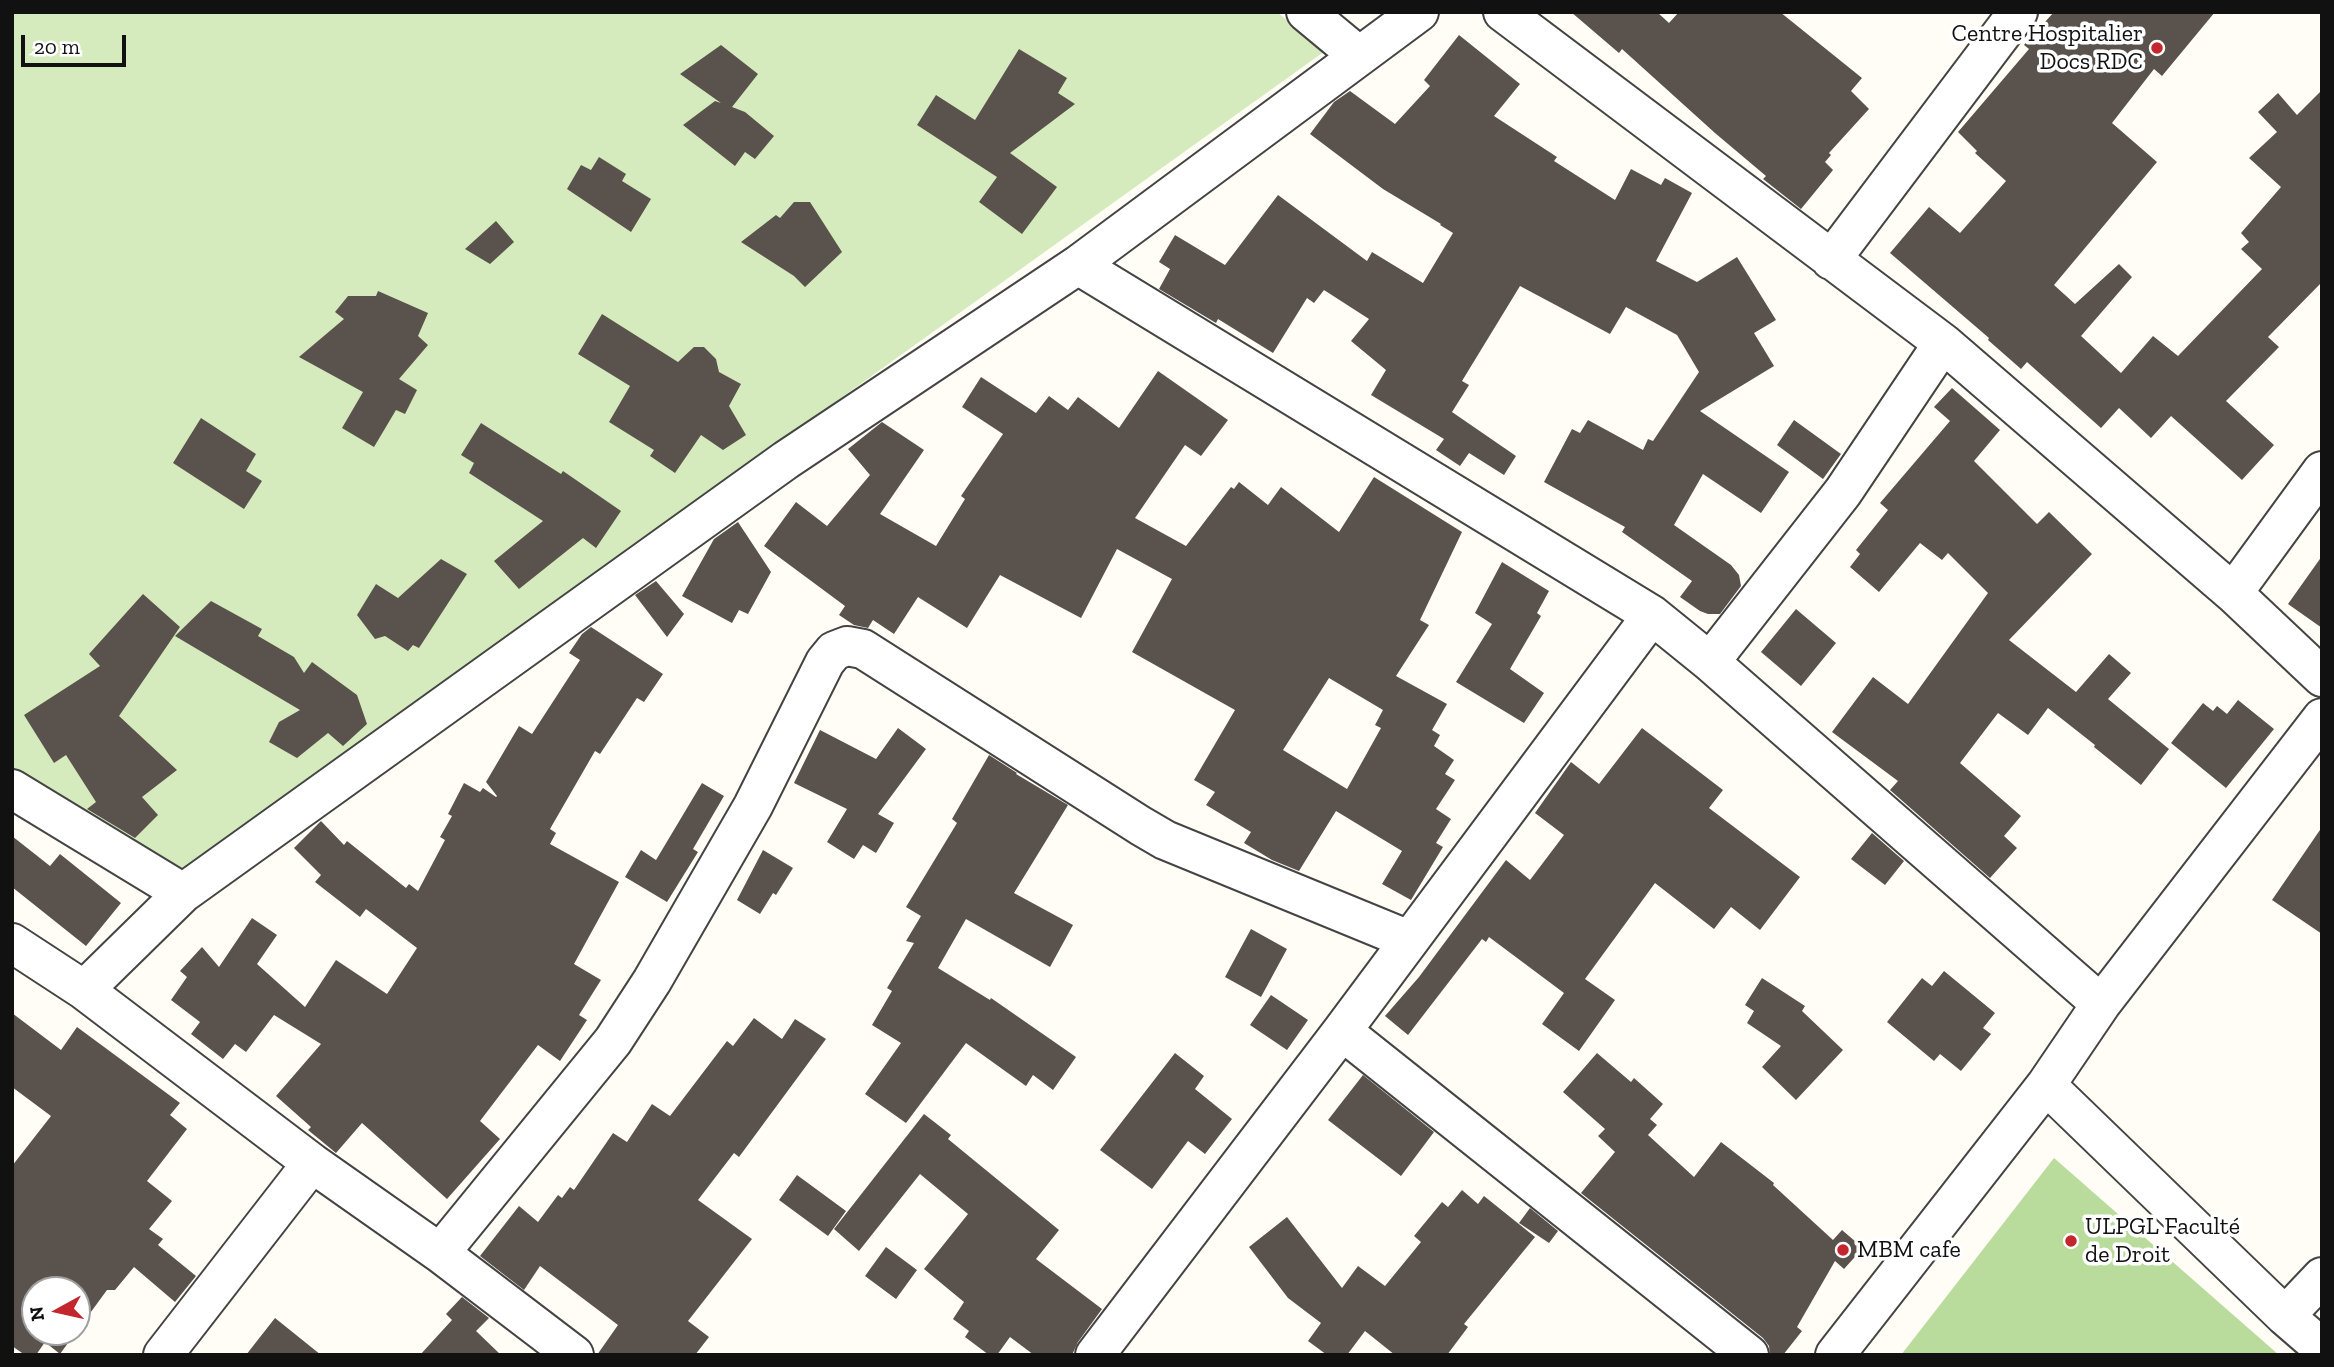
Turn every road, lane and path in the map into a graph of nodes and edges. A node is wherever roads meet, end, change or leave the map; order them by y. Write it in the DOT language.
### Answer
graph roads {
  1 [pos="1306,12"];
  2 [pos="1419,12"];
  3 [pos="1503,12"];
  4 [pos="2018,12"];
  5 [pos="1359,56"];
  6 [pos="1831,260"];
  7 [pos="1078,265"];
  8 [pos="1943,343"];
  9 [pos="2322,471"];
  10 [pos="2233,593"];
  11 [pos="1652,615"];
  12 [pos="1710,662"];
  13 [pos="2322,677"];
  14 [pos="2322,718"];
  15 [pos="12,789"];
  16 [pos="183,893"];
  17 [pos="1409,940"];
  18 [pos="15,950"];
  19 [pos="84,990"];
  20 [pos="2101,1003"];
  21 [pos="1342,1031"];
  22 [pos="2046,1085"];
  23 [pos="312,1163"];
  24 [pos="440,1253"];
  25 [pos="2322,1276"];
  26 [pos="2285,1316"];
  27 [pos="2322,1348"];
  28 [pos="163,1355"];
  29 [pos="574,1355"];
  30 [pos="1096,1355"];
  31 [pos="1749,1355"];
  32 [pos="1835,1355"];
  1 -- 5 [label="street"];
  2 -- 5 [label="street"];
  3 -- 6 [label="street"];
  4 -- 6 [label="street"];
  5 -- 7 [label="street"];
  6 -- 8 [label="street"];
  7 -- 11 [label="street"];
  7 -- 16 [label="street"];
  8 -- 10 [label="street"];
  8 -- 12 [label="street"];
  9 -- 10 [label="street"];
  10 -- 13 [label="street"];
  11 -- 12 [label="street"];
  11 -- 17 [label="street"];
  12 -- 20 [label="street"];
  14 -- 20 [label="street"];
  15 -- 16 [label="street"];
  16 -- 19 [label="street"];
  17 -- 21 [label="street"];
  17 -- 24 [label="street"];
  18 -- 19 [label="street"];
  19 -- 23 [label="street"];
  20 -- 22 [label="street"];
  21 -- 30 [label="street"];
  21 -- 31 [label="street"];
  22 -- 26 [label="street"];
  22 -- 32 [label="street"];
  23 -- 24 [label="street"];
  23 -- 28 [label="street"];
  24 -- 29 [label="street"];
  25 -- 26 [label="street"];
  26 -- 27 [label="street"];
}
